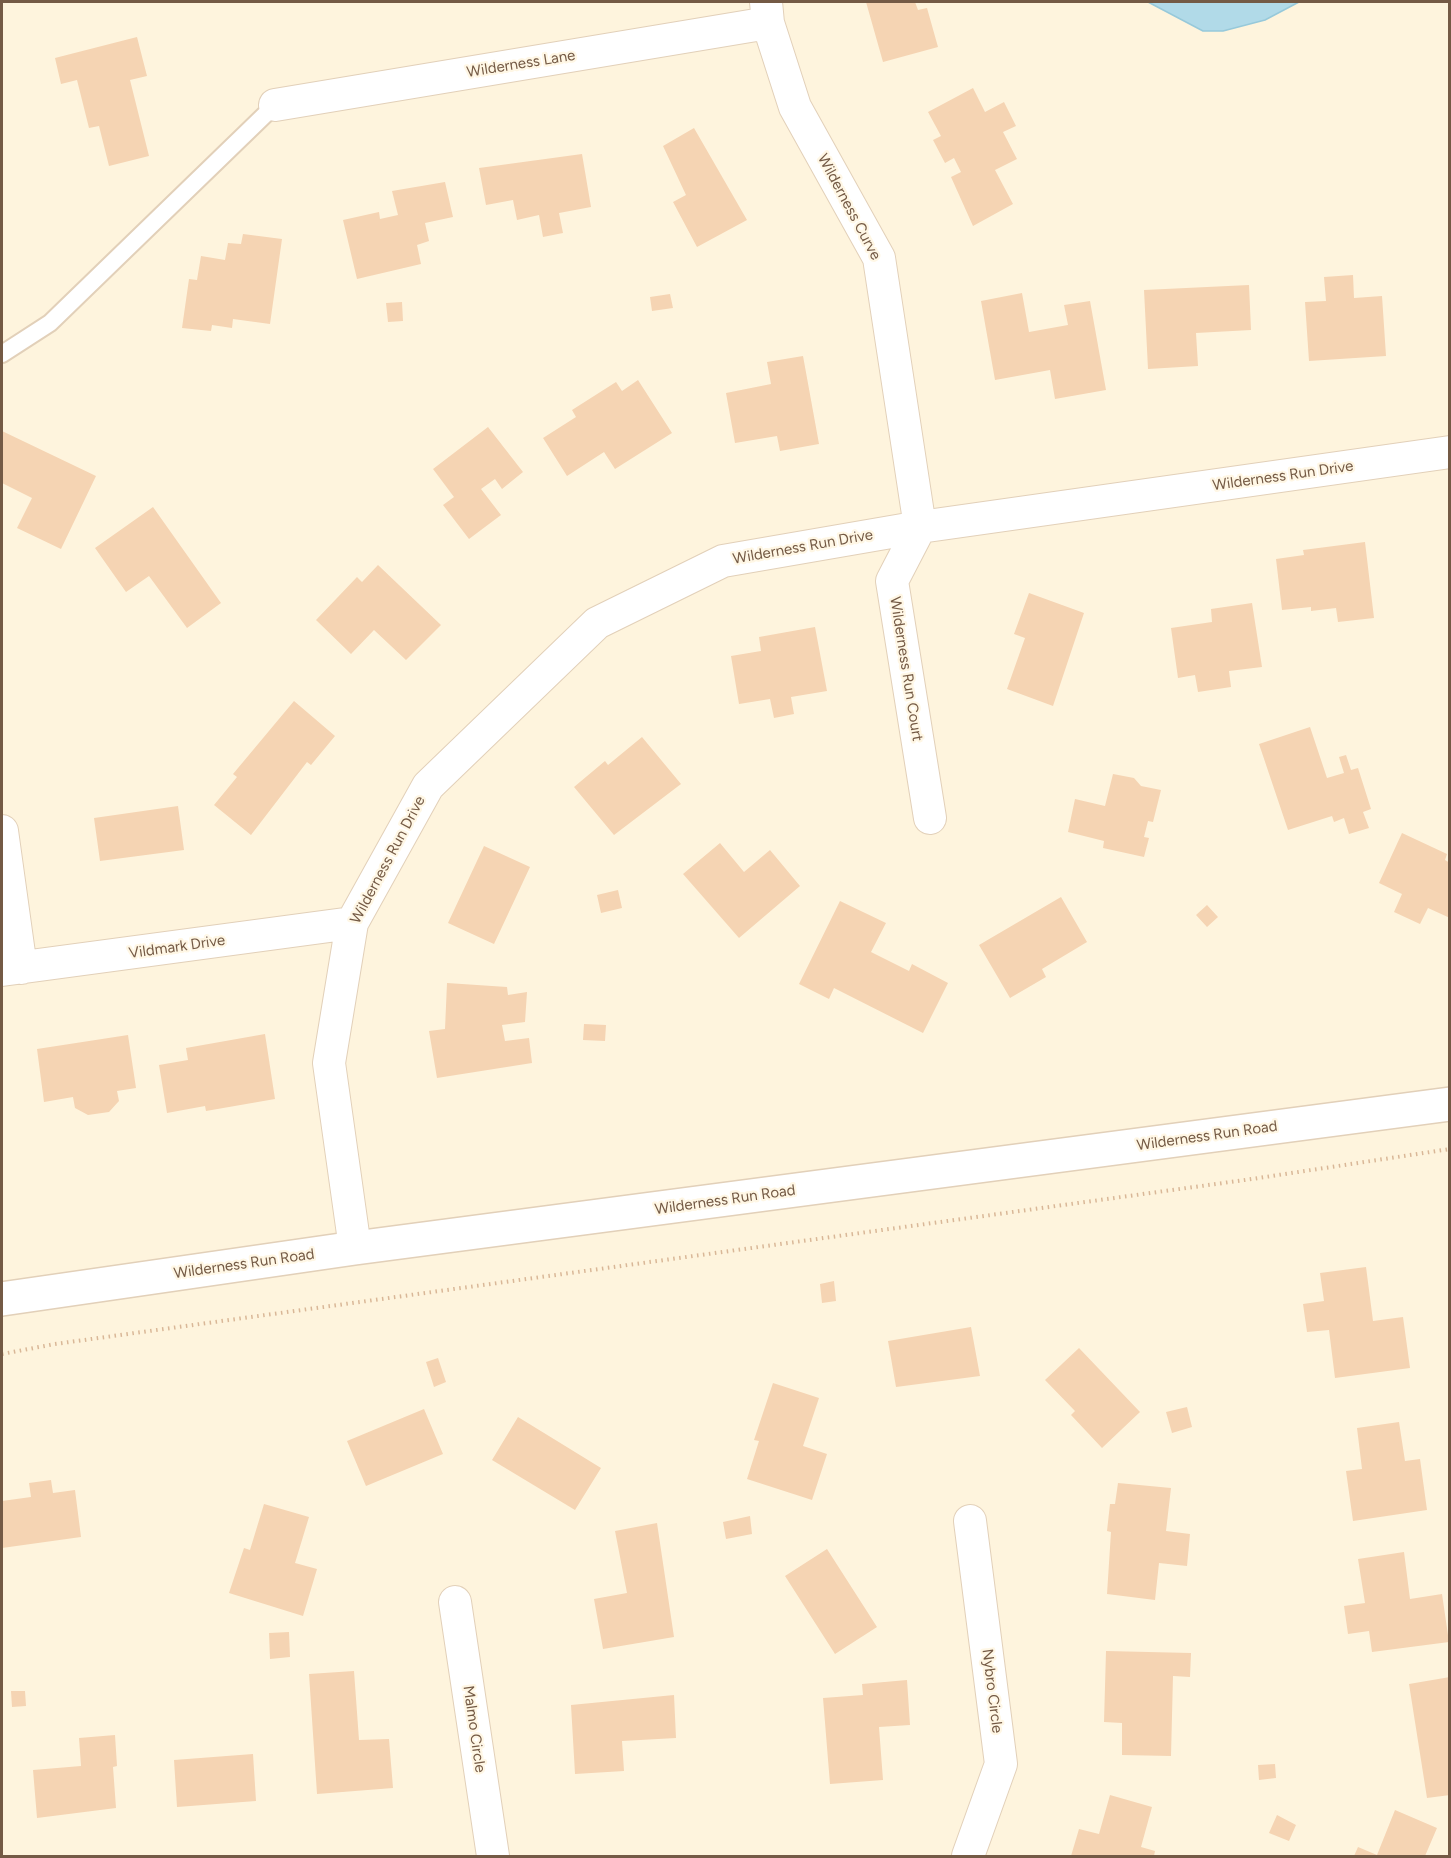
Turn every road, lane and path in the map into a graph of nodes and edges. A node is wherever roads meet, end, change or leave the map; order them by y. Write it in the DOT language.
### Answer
graph roads {
  1 [pos="767,12"];
  2 [pos="275,105"];
  3 [pos="2,354"];
  4 [pos="1449,457"];
  5 [pos="920,527"];
  6 [pos="930,818"];
  7 [pos="2,831"];
  8 [pos="352,923"];
  9 [pos="11,969"];
  10 [pos="1449,1104"];
  11 [pos="1449,1149"];
  12 [pos="355,1248"];
  13 [pos="2,1299"];
  14 [pos="2,1353"];
  15 [pos="970,1521"];
  16 [pos="455,1602"];
  17 [pos="493,1857"];
  18 [pos="968,1857"];
  1 -- 2 [label="street, Wilderness Lane"];
  1 -- 5 [label="street, Wilderness Curve"];
  2 -- 3 [label="lane"];
  4 -- 5 [label="street, Wilderness Run Drive"];
  5 -- 6 [label="street, Wilderness Run Court"];
  5 -- 8 [label="street, Wilderness Run Drive"];
  7 -- 9 [label="street"];
  8 -- 9 [label="street, Vildmark Drive"];
  8 -- 12 [label="street, Wilderness Run Drive"];
  10 -- 12 [label="street, Wilderness Run Road"];
  11 -- 14 [label="path"];
  12 -- 13 [label="street, Wilderness Run Road"];
  15 -- 18 [label="street, Nybro Circle"];
  16 -- 17 [label="street, Malmo Circle"];
}
